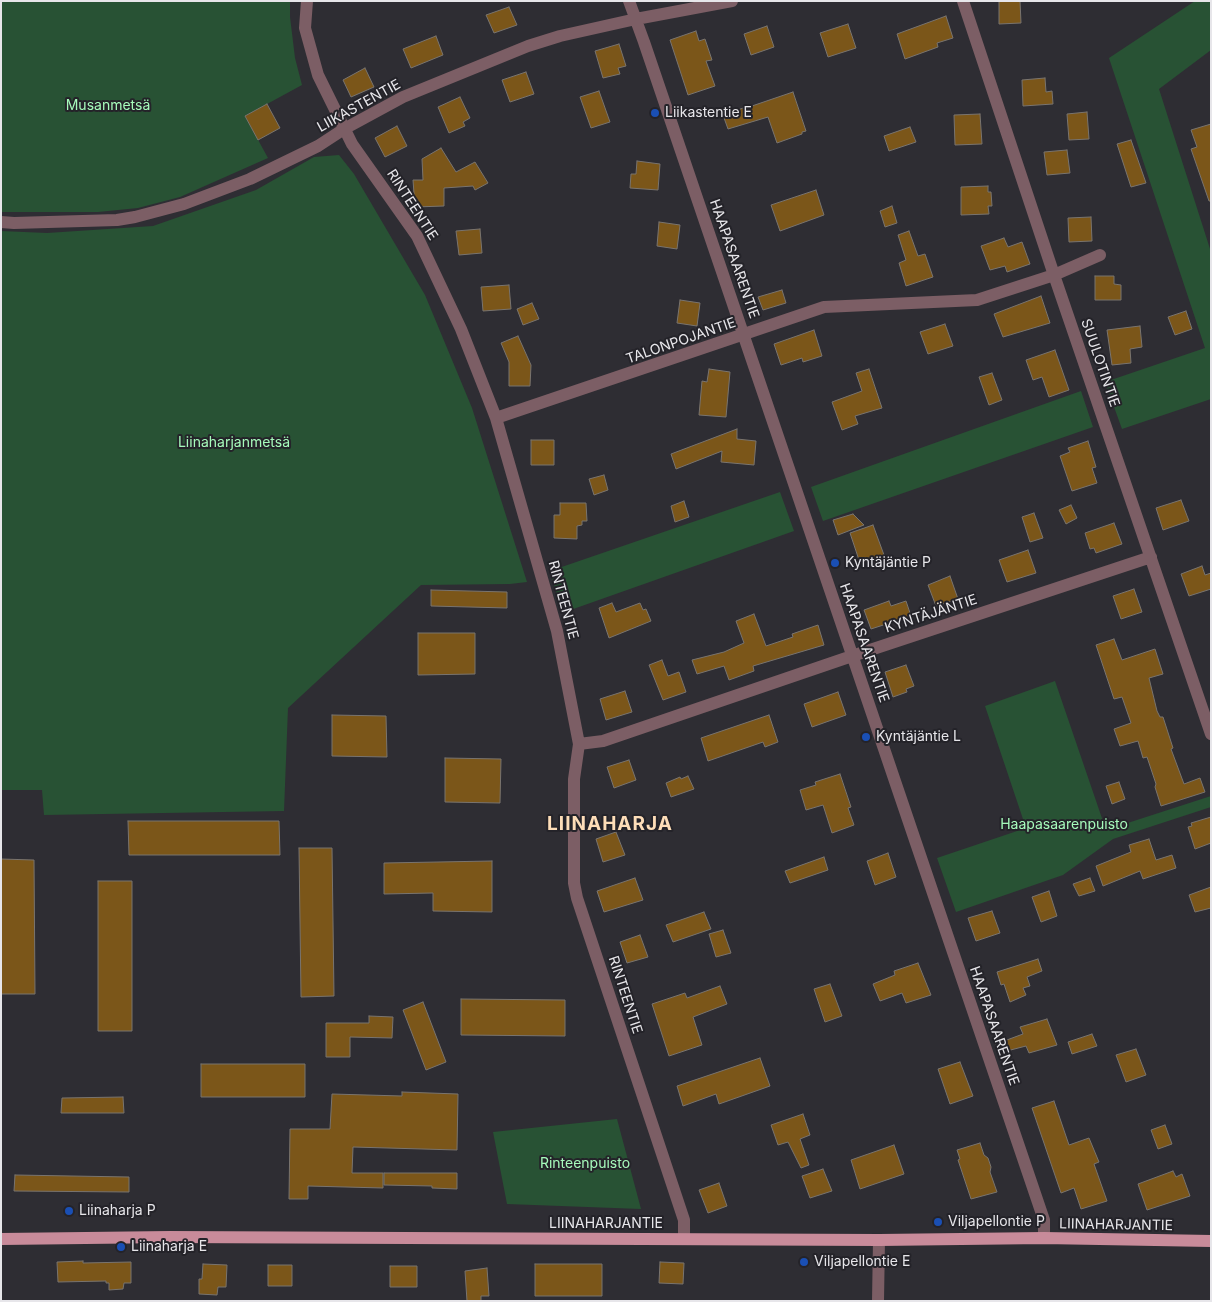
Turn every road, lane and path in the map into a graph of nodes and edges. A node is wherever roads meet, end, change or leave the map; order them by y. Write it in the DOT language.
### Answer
graph roads {
  1 [pos="307,1"];
  2 [pos="628,1"];
  3 [pos="732,1"];
  4 [pos="963,1"];
  5 [pos="636,19"];
  6 [pos="344,129"];
  7 [pos="1,222"];
  8 [pos="1100,255"];
  9 [pos="1054,275"];
  10 [pos="744,335"];
  11 [pos="496,418"];
  12 [pos="1151,557"];
  13 [pos="852,656"];
  14 [pos="1211,734"];
  15 [pos="579,744"];
  16 [pos="1044,1238"];
  17 [pos="1,1239"];
  18 [pos="684,1239"];
  19 [pos="879,1240"];
  20 [pos="1211,1241"];
  21 [pos="878,1301"];
  1 -- 6 [label="street, RINTEENTIE"];
  2 -- 5 [label="street, HAAPASAARENTIE"];
  3 -- 5 [label="street, LIIKASTENTIE"];
  4 -- 9 [label="street, SUULOTINTIE"];
  5 -- 6 [label="street, LIIKASTENTIE"];
  5 -- 10 [label="street, HAAPASAARENTIE"];
  6 -- 7 [label="street, LIIKASTENTIE"];
  6 -- 11 [label="street, RINTEENTIE"];
  8 -- 9 [label="street, TALONPOJANTIE"];
  9 -- 10 [label="street, TALONPOJANTIE"];
  9 -- 12 [label="street, SUULOTINTIE"];
  10 -- 11 [label="street, TALONPOJANTIE"];
  10 -- 13 [label="street, HAAPASAARENTIE"];
  11 -- 15 [label="street, RINTEENTIE"];
  12 -- 13 [label="street, KYNTÄJÄNTIE"];
  12 -- 14 [label="street, SUULOTINTIE"];
  13 -- 15 [label="street, KYNTÄJÄNTIE"];
  13 -- 16 [label="street, HAAPASAARENTIE"];
  15 -- 18 [label="street, RINTEENTIE"];
  16 -- 19 [label="main road, LIINAHARJANTIE"];
  16 -- 20 [label="main road, LIINAHARJANTIE"];
  17 -- 18 [label="main road, LIINAHARJANTIE"];
  18 -- 19 [label="main road, LIINAHARJANTIE"];
  19 -- 21 [label="street"];
}
